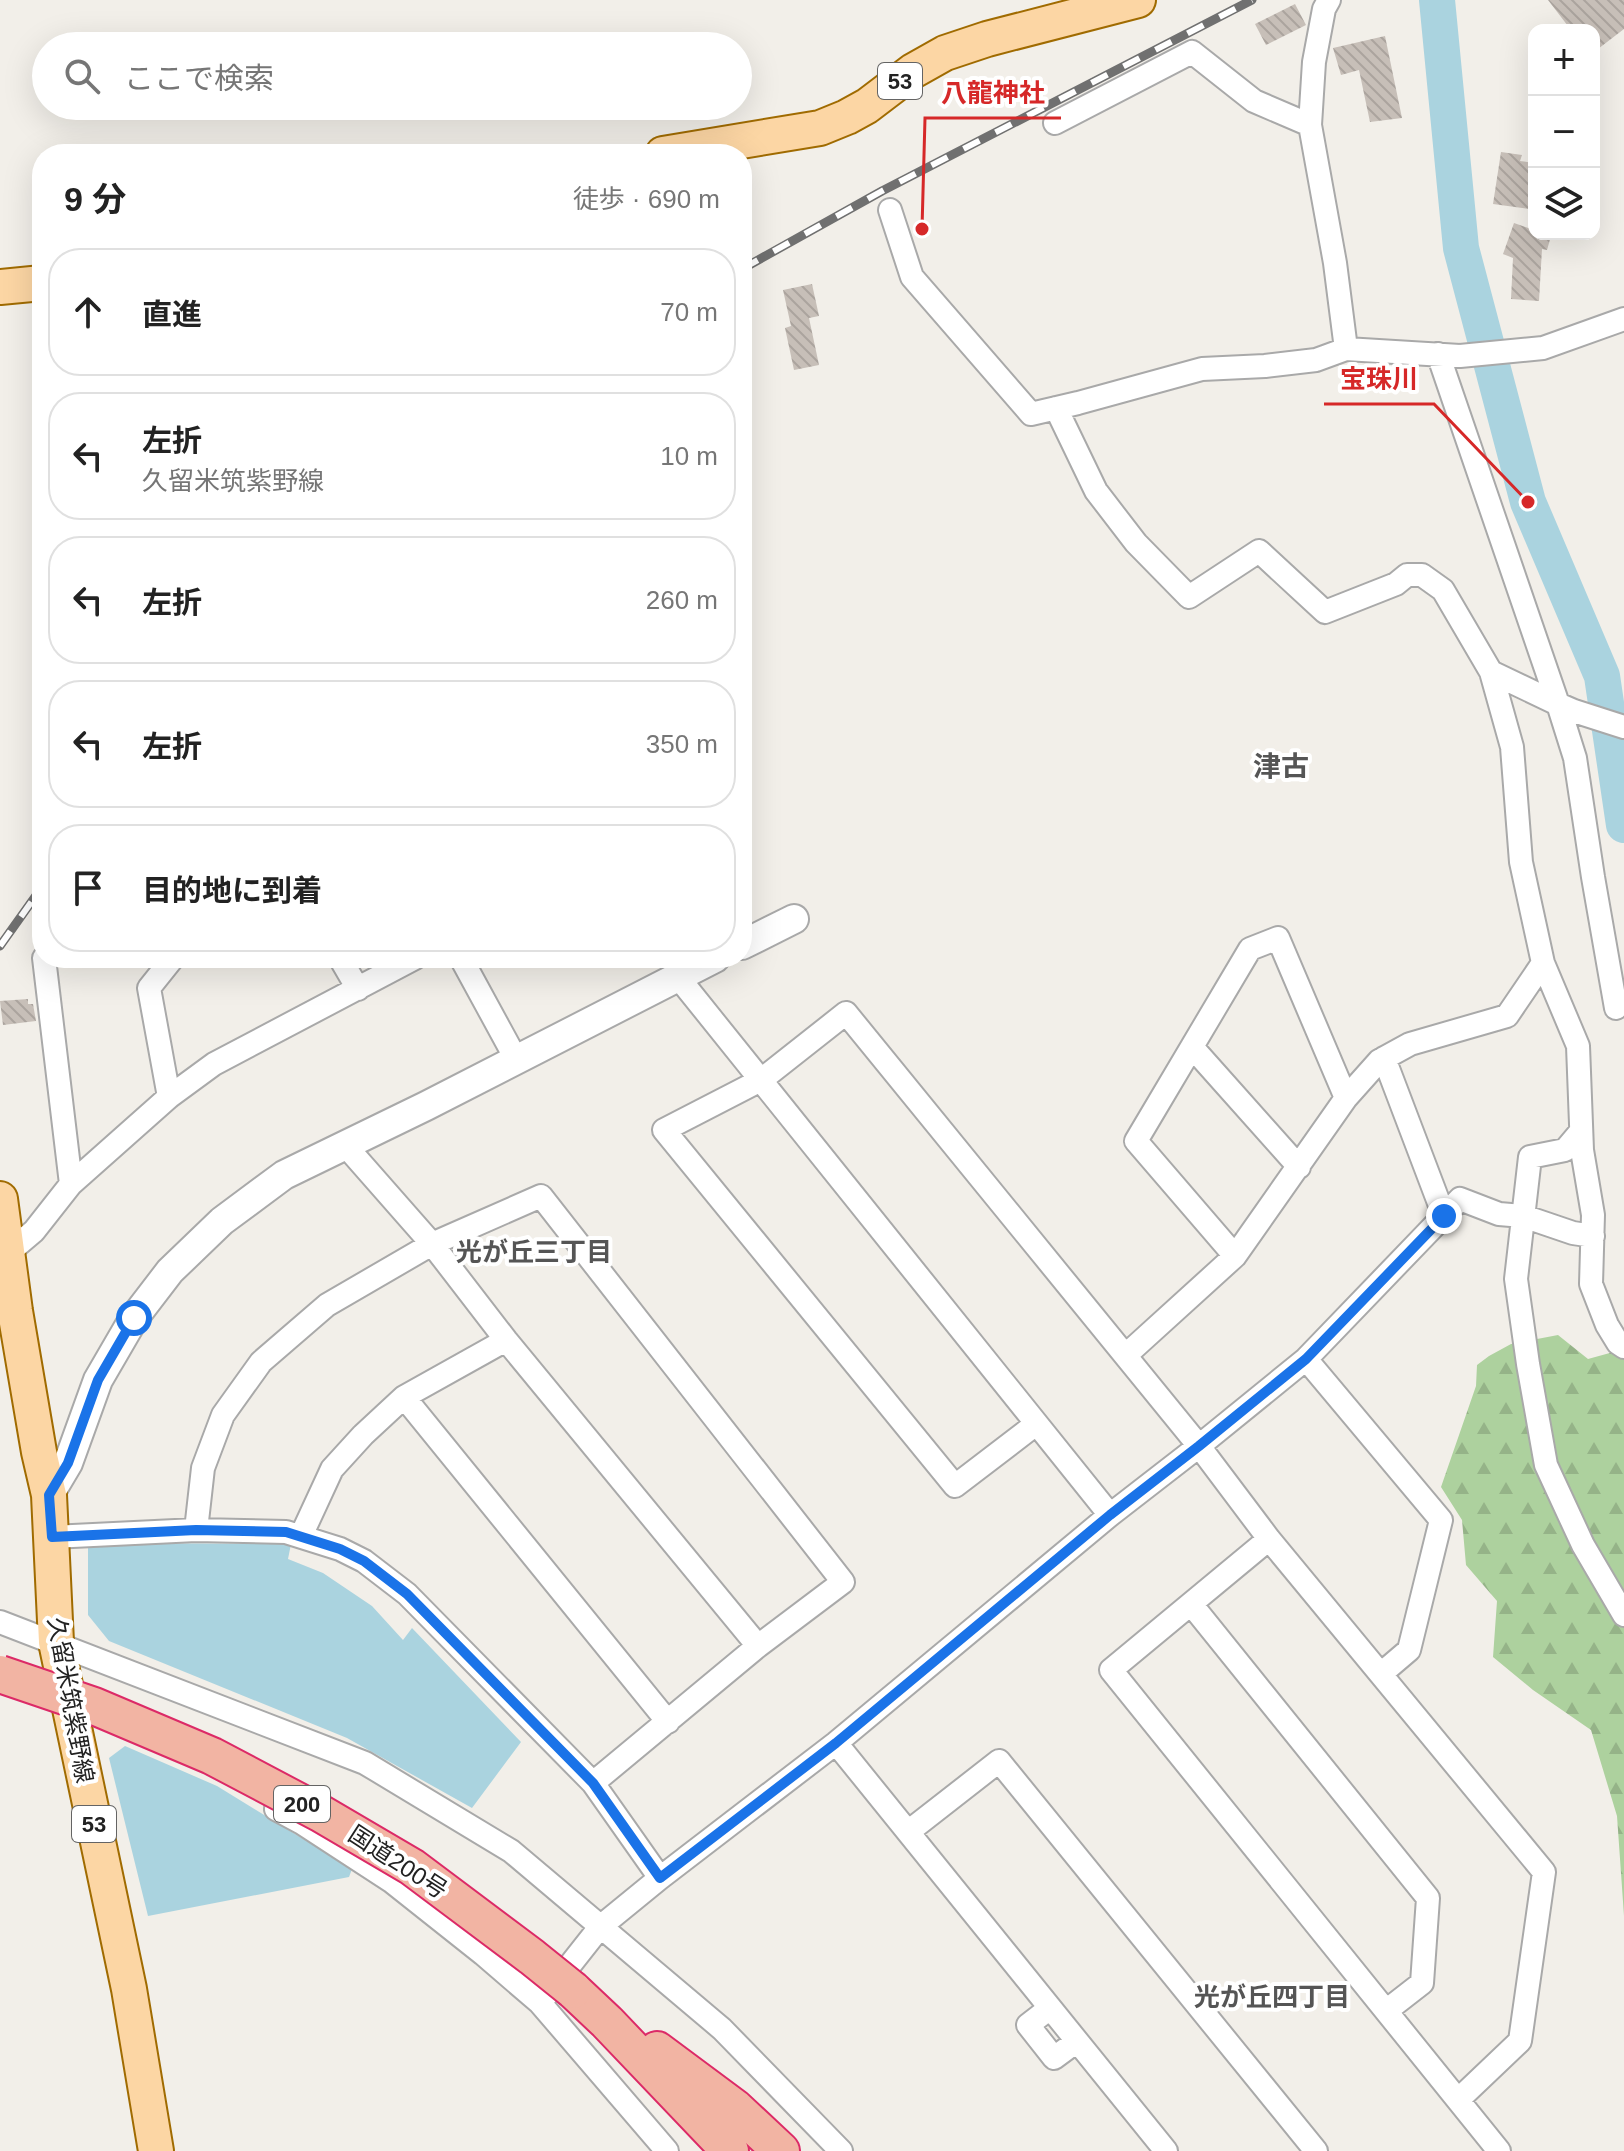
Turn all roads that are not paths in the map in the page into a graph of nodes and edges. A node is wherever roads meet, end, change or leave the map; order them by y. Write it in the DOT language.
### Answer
graph roads {
  1 [pos="1138,0"];
  2 [pos="1329,0"];
  3 [pos="1055,123"];
  4 [pos="1310,125"];
  5 [pos="723,144"];
  6 [pos="890,210"];
  7 [pos="32,284"];
  8 [pos="0,287"];
  9 [pos="1624,319"];
  10 [pos="1346,349"];
  11 [pos="1449,355"];
  12 [pos="1056,408"];
  13 [pos="1491,672"];
  14 [pos="1566,707"];
  15 [pos="1624,727"];
  16 [pos="794,919"];
  17 [pos="752,940"];
  18 [pos="1543,963"];
  19 [pos="45,968"];
  20 [pos="165,968"];
  21 [pos="346,968"];
  22 [pos="397,968"];
  23 [pos="466,968"];
  24 [pos="696,968"];
  25 [pos="678,977"];
  26 [pos="358,989"];
  27 [pos="1616,1008"];
  28 [pos="1192,1047"];
  29 [pos="1384,1058"];
  30 [pos="516,1059"];
  31 [pos="761,1080"];
  32 [pos="169,1097"];
  33 [pos="1346,1098"];
  34 [pos="1581,1131"];
  35 [pos="345,1145"];
  36 [pos="1299,1167"];
  37 [pos="71,1184"];
  38 [pos="0,1199"];
  39 [pos="1444,1216"];
  40 [pos="1523,1216"];
  41 [pos="1593,1236"];
  42 [pos="432,1244"];
  43 [pos="8,1253"];
  44 [pos="1235,1256"];
  45 [pos="8,1312"];
  46 [pos="506,1340"];
  47 [pos="1624,1347"];
  48 [pos="1126,1355"];
  49 [pos="1306,1359"];
  50 [pos="404,1397"];
  51 [pos="1036,1424"];
  52 [pos="1199,1446"];
  53 [pos="49,1495"];
  54 [pos="1110,1515"];
  55 [pos="196,1530"];
  56 [pos="301,1536"];
  57 [pos="52,1537"];
  58 [pos="1269,1539"];
  59 [pos="1191,1604"];
  60 [pos="1624,1615"];
  61 [pos="0,1622"];
  62 [pos="56,1642"];
  63 [pos="758,1646"];
  64 [pos="1382,1673"];
  65 [pos="0,1674"];
  66 [pos="70,1713"];
  67 [pos="668,1722"];
  68 [pos="836,1743"];
  69 [pos="593,1783"];
  70 [pos="908,1832"];
  71 [pos="660,1878"];
  72 [pos="600,1927"];
  73 [pos="557,1997"];
  74 [pos="1386,2011"];
  75 [pos="607,2022"];
  76 [pos="1458,2100"];
  77 [pos="661,2147"];
  78 [pos="156,2151"];
  79 [pos="730,2151"];
  80 [pos="781,2151"];
  81 [pos="841,2151"];
  82 [pos="1166,2151"];
  83 [pos="1316,2151"];
  84 [pos="1499,2151"];
  1 -- 5 [label="main road, 53"];
  2 -- 4 [label="street"];
  3 -- 4 [label="street"];
  4 -- 10 [label="street"];
  6 -- 12 [label="street"];
  7 -- 8 [label="main road"];
  9 -- 11 [label="street"];
  10 -- 11 [label="street"];
  10 -- 12 [label="street"];
  11 -- 14 [label="street"];
  12 -- 13 [label="street"];
  13 -- 14 [label="street"];
  13 -- 18 [label="street"];
  14 -- 15 [label="street"];
  14 -- 27 [label="street"];
  16 -- 17 [label="street"];
  18 -- 29 [label="street"];
  18 -- 34 [label="street"];
  19 -- 37 [label="street"];
  20 -- 32 [label="street"];
  21 -- 26 [label="street"];
  22 -- 26 [label="street"];
  23 -- 30 [label="street"];
  24 -- 25 [label="street"];
  25 -- 30 [label="street"];
  25 -- 31 [label="street"];
  26 -- 32 [label="street"];
  28 -- 33 [label="street"];
  28 -- 36 [label="street"];
  28 -- 44 [label="street"];
  29 -- 33 [label="street"];
  29 -- 39 [label="street"];
  30 -- 35 [label="street"];
  31 -- 48 [label="street"];
  31 -- 51 [label="street"];
  31 -- 51 [label="street"];
  32 -- 37 [label="street"];
  33 -- 36 [label="street"];
  34 -- 40 [label="street"];
  34 -- 41 [label="street"];
  35 -- 42 [label="street"];
  35 -- 53 [label="street"];
  36 -- 44 [label="street"];
  37 -- 43 [label="street"];
  38 -- 43 [label="main road, 久留米筑紫野線 / 53"];
  39 -- 40 [label="street"];
  39 -- 49 [label="street"];
  40 -- 41 [label="street"];
  40 -- 60 [label="street"];
  41 -- 47 [label="street"];
  42 -- 46 [label="street"];
  42 -- 55 [label="street"];
  42 -- 63 [label="street"];
  43 -- 45 [label="main road, 久留米筑紫野線 / 53"];
  44 -- 48 [label="street"];
  45 -- 53 [label="main road, 久留米筑紫野線 / 53"];
  46 -- 50 [label="street"];
  46 -- 63 [label="street"];
  48 -- 52 [label="street"];
  49 -- 52 [label="street"];
  49 -- 64 [label="street"];
  50 -- 56 [label="street"];
  50 -- 67 [label="street"];
  51 -- 54 [label="street"];
  52 -- 54 [label="street"];
  52 -- 58 [label="street"];
  53 -- 57 [label="main road, 久留米筑紫野線 / 53"];
  54 -- 68 [label="street"];
  55 -- 56 [label="street"];
  55 -- 57 [label="street"];
  56 -- 69 [label="street"];
  57 -- 62 [label="main road, 久留米筑紫野線 / 53"];
  58 -- 59 [label="street"];
  58 -- 64 [label="street"];
  59 -- 74 [label="street"];
  59 -- 74 [label="street"];
  61 -- 62 [label="street"];
  62 -- 66 [label="main road, 久留米筑紫野線 / 53"];
  62 -- 72 [label="street"];
  63 -- 67 [label="street"];
  64 -- 76 [label="street"];
  65 -- 73 [label="highway, 国道200号 / 200, bridge"];
  66 -- 73 [label="street"];
  66 -- 78 [label="main road, 久留米筑紫野線 / 53"];
  67 -- 69 [label="street"];
  68 -- 70 [label="street"];
  68 -- 71 [label="street"];
  69 -- 71 [label="street"];
  70 -- 82 [label="street"];
  70 -- 83 [label="street"];
  71 -- 72 [label="street"];
  72 -- 73 [label="street"];
  72 -- 81 [label="street"];
  73 -- 75 [label="highway, 国道200号 / 200"];
  73 -- 77 [label="street"];
  74 -- 76 [label="street"];
  75 -- 79 [label="highway, 国道200号 / 200"];
  75 -- 80 [label="highway"];
  76 -- 84 [label="street"];
}
